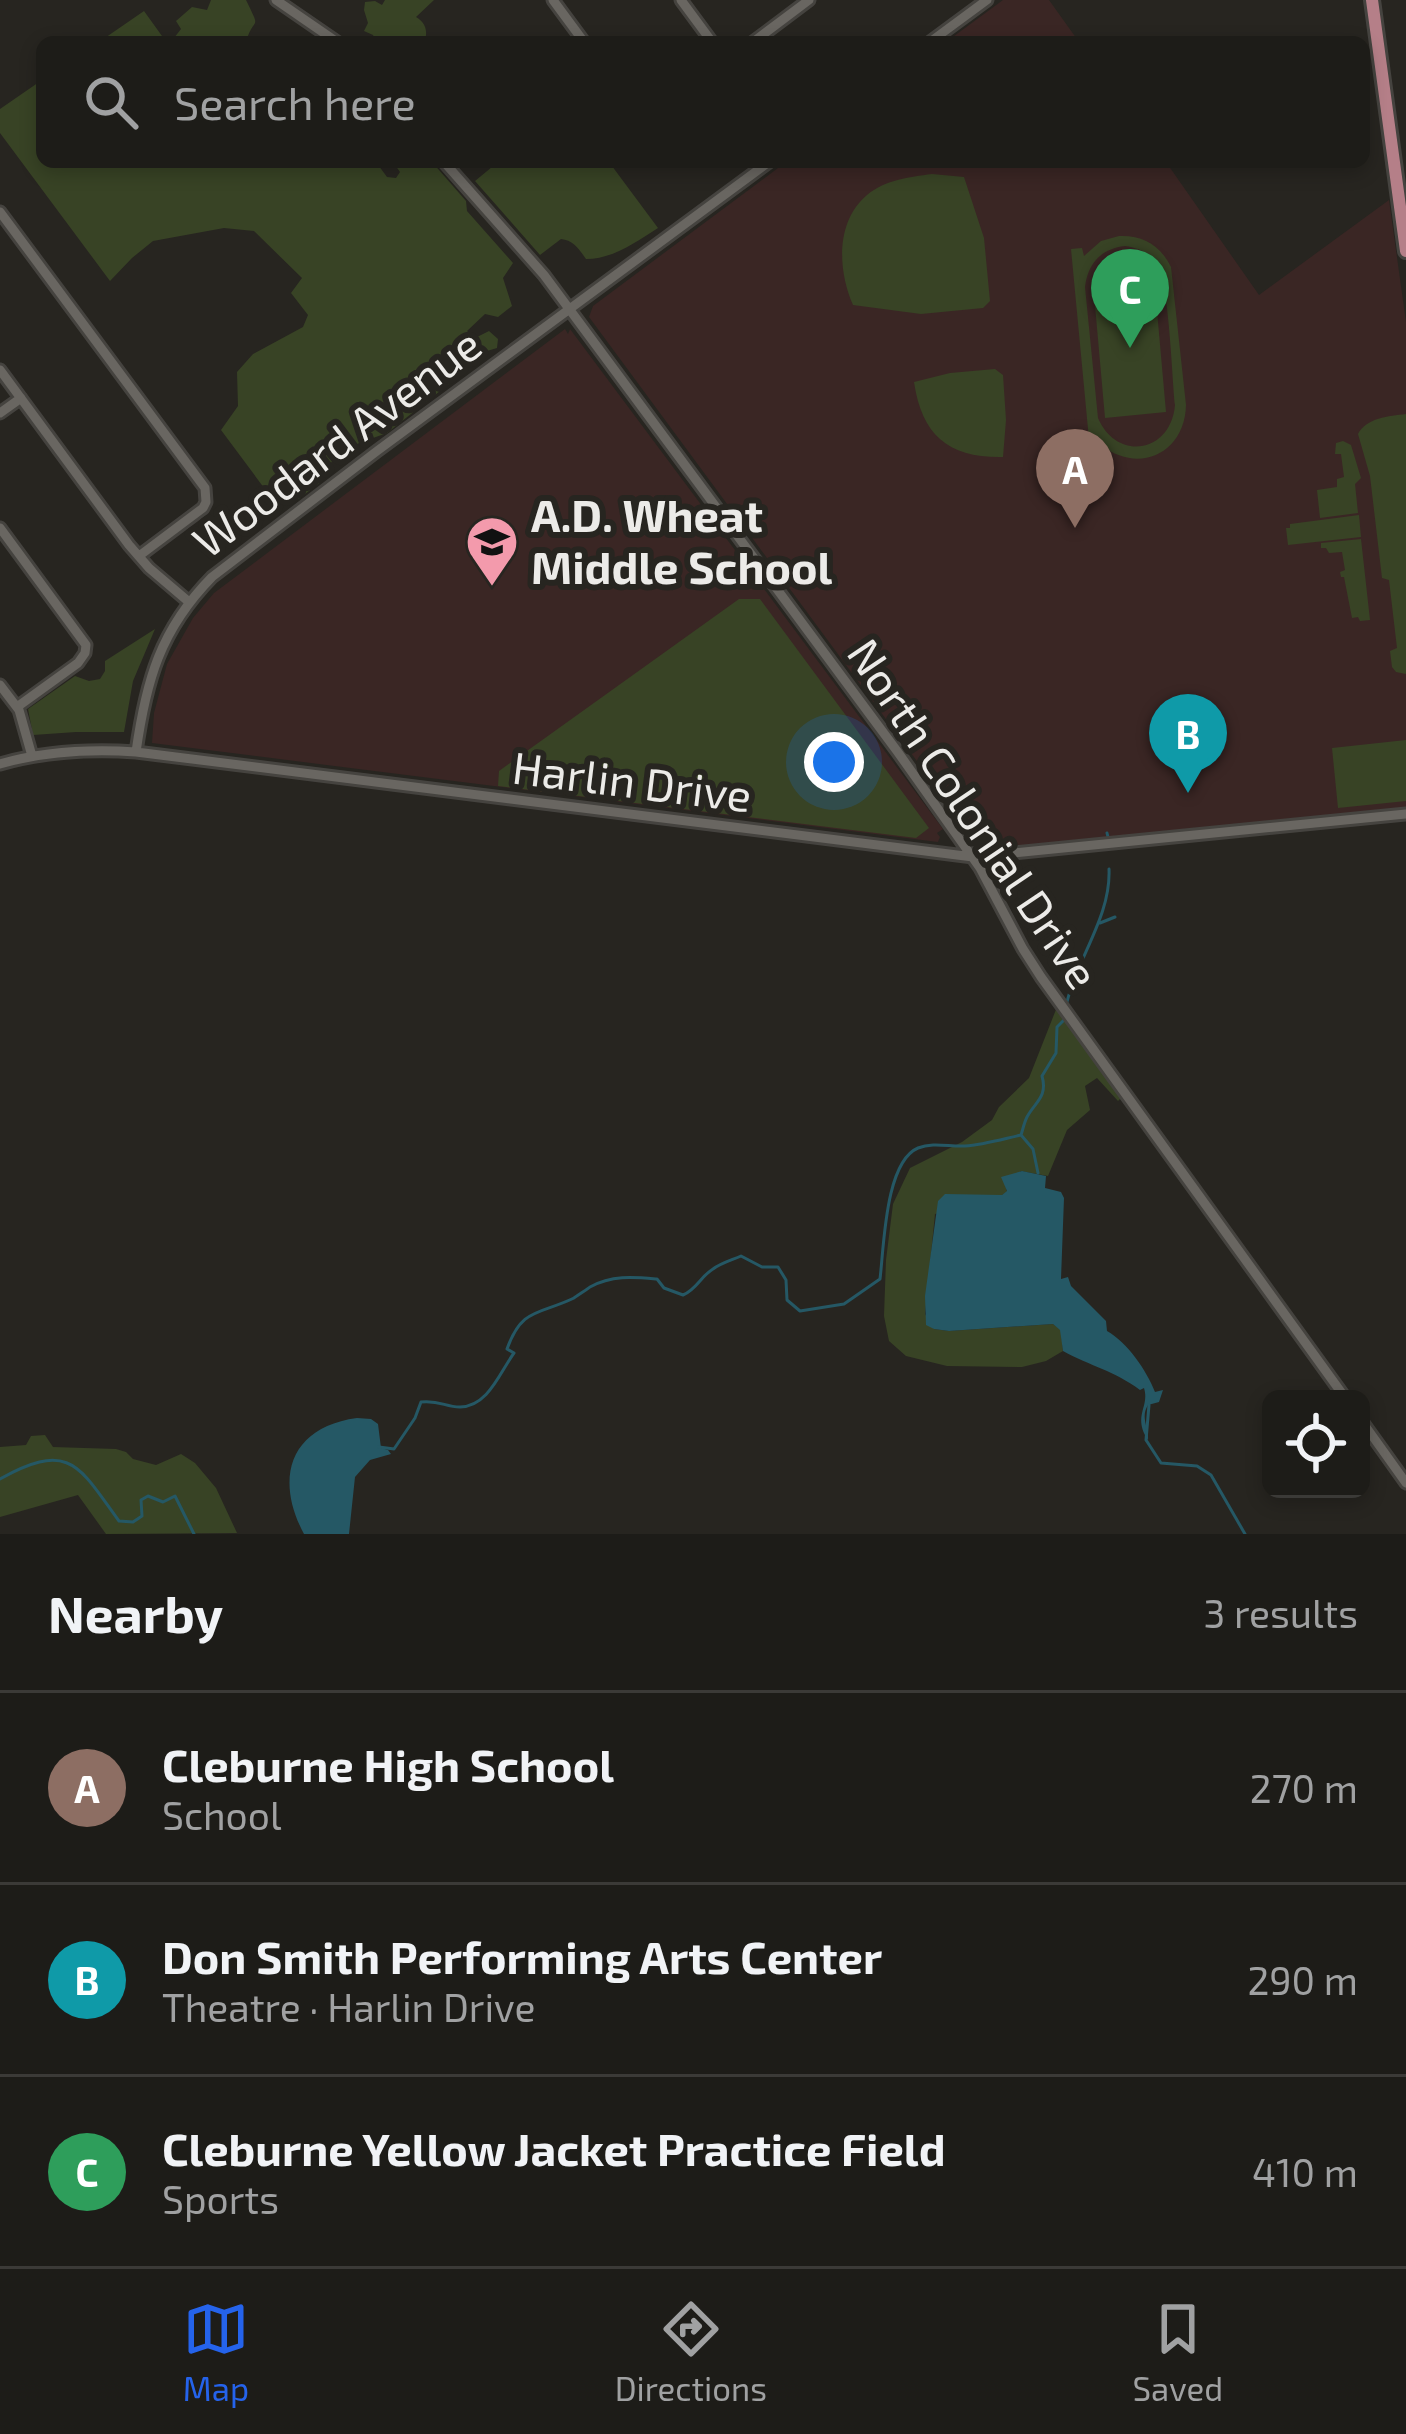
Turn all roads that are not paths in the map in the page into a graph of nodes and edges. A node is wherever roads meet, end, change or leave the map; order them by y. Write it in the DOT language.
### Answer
graph roads {
  1 [pos="276,0"];
  2 [pos="553,0"];
  3 [pos="681,0"];
  4 [pos="808,0"];
  5 [pos="987,0"];
  6 [pos="1372,0"];
  7 [pos="328,36"];
  8 [pos="580,36"];
  9 [pos="708,36"];
  10 [pos="761,36"];
  11 [pos="938,36"];
  12 [pos="449,168"];
  13 [pos="761,168"];
  14 [pos="0,212"];
  15 [pos="1406,250"];
  16 [pos="569,310"];
  17 [pos="0,370"];
  18 [pos="21,398"];
  19 [pos="0,413"];
  20 [pos="0,528"];
  21 [pos="139,556"];
  22 [pos="189,602"];
  23 [pos="0,685"];
  24 [pos="17,707"];
  25 [pos="136,752"];
  26 [pos="32,756"];
  27 [pos="0,764"];
  28 [pos="1406,814"];
  29 [pos="973,857"];
  30 [pos="1339,1390"];
  31 [pos="1370,1433"];
  32 [pos="1406,1483"];
  1 -- 7 [label="street"];
  2 -- 8 [label="street"];
  3 -- 9 [label="street"];
  4 -- 10 [label="street"];
  5 -- 11 [label="street"];
  6 -- 15 [label="main road"];
  12 -- 16 [label="street, North Colonial Drive"];
  13 -- 16 [label="street, Woodard Avenue"];
  14 -- 21 [label="street"];
  16 -- 22 [label="street, Woodard Avenue"];
  16 -- 29 [label="street, North Colonial Drive"];
  17 -- 18 [label="street"];
  18 -- 19 [label="street"];
  18 -- 21 [label="street"];
  20 -- 24 [label="street"];
  21 -- 22 [label="street"];
  22 -- 25 [label="street, Woodard Avenue"];
  23 -- 24 [label="street"];
  24 -- 26 [label="street"];
  25 -- 26 [label="street"];
  25 -- 29 [label="street, Harlin Drive"];
  26 -- 27 [label="street"];
  28 -- 29 [label="street, Harlin Drive"];
  29 -- 30 [label="street, North Colonial Drive"];
  31 -- 32 [label="street"];
}
